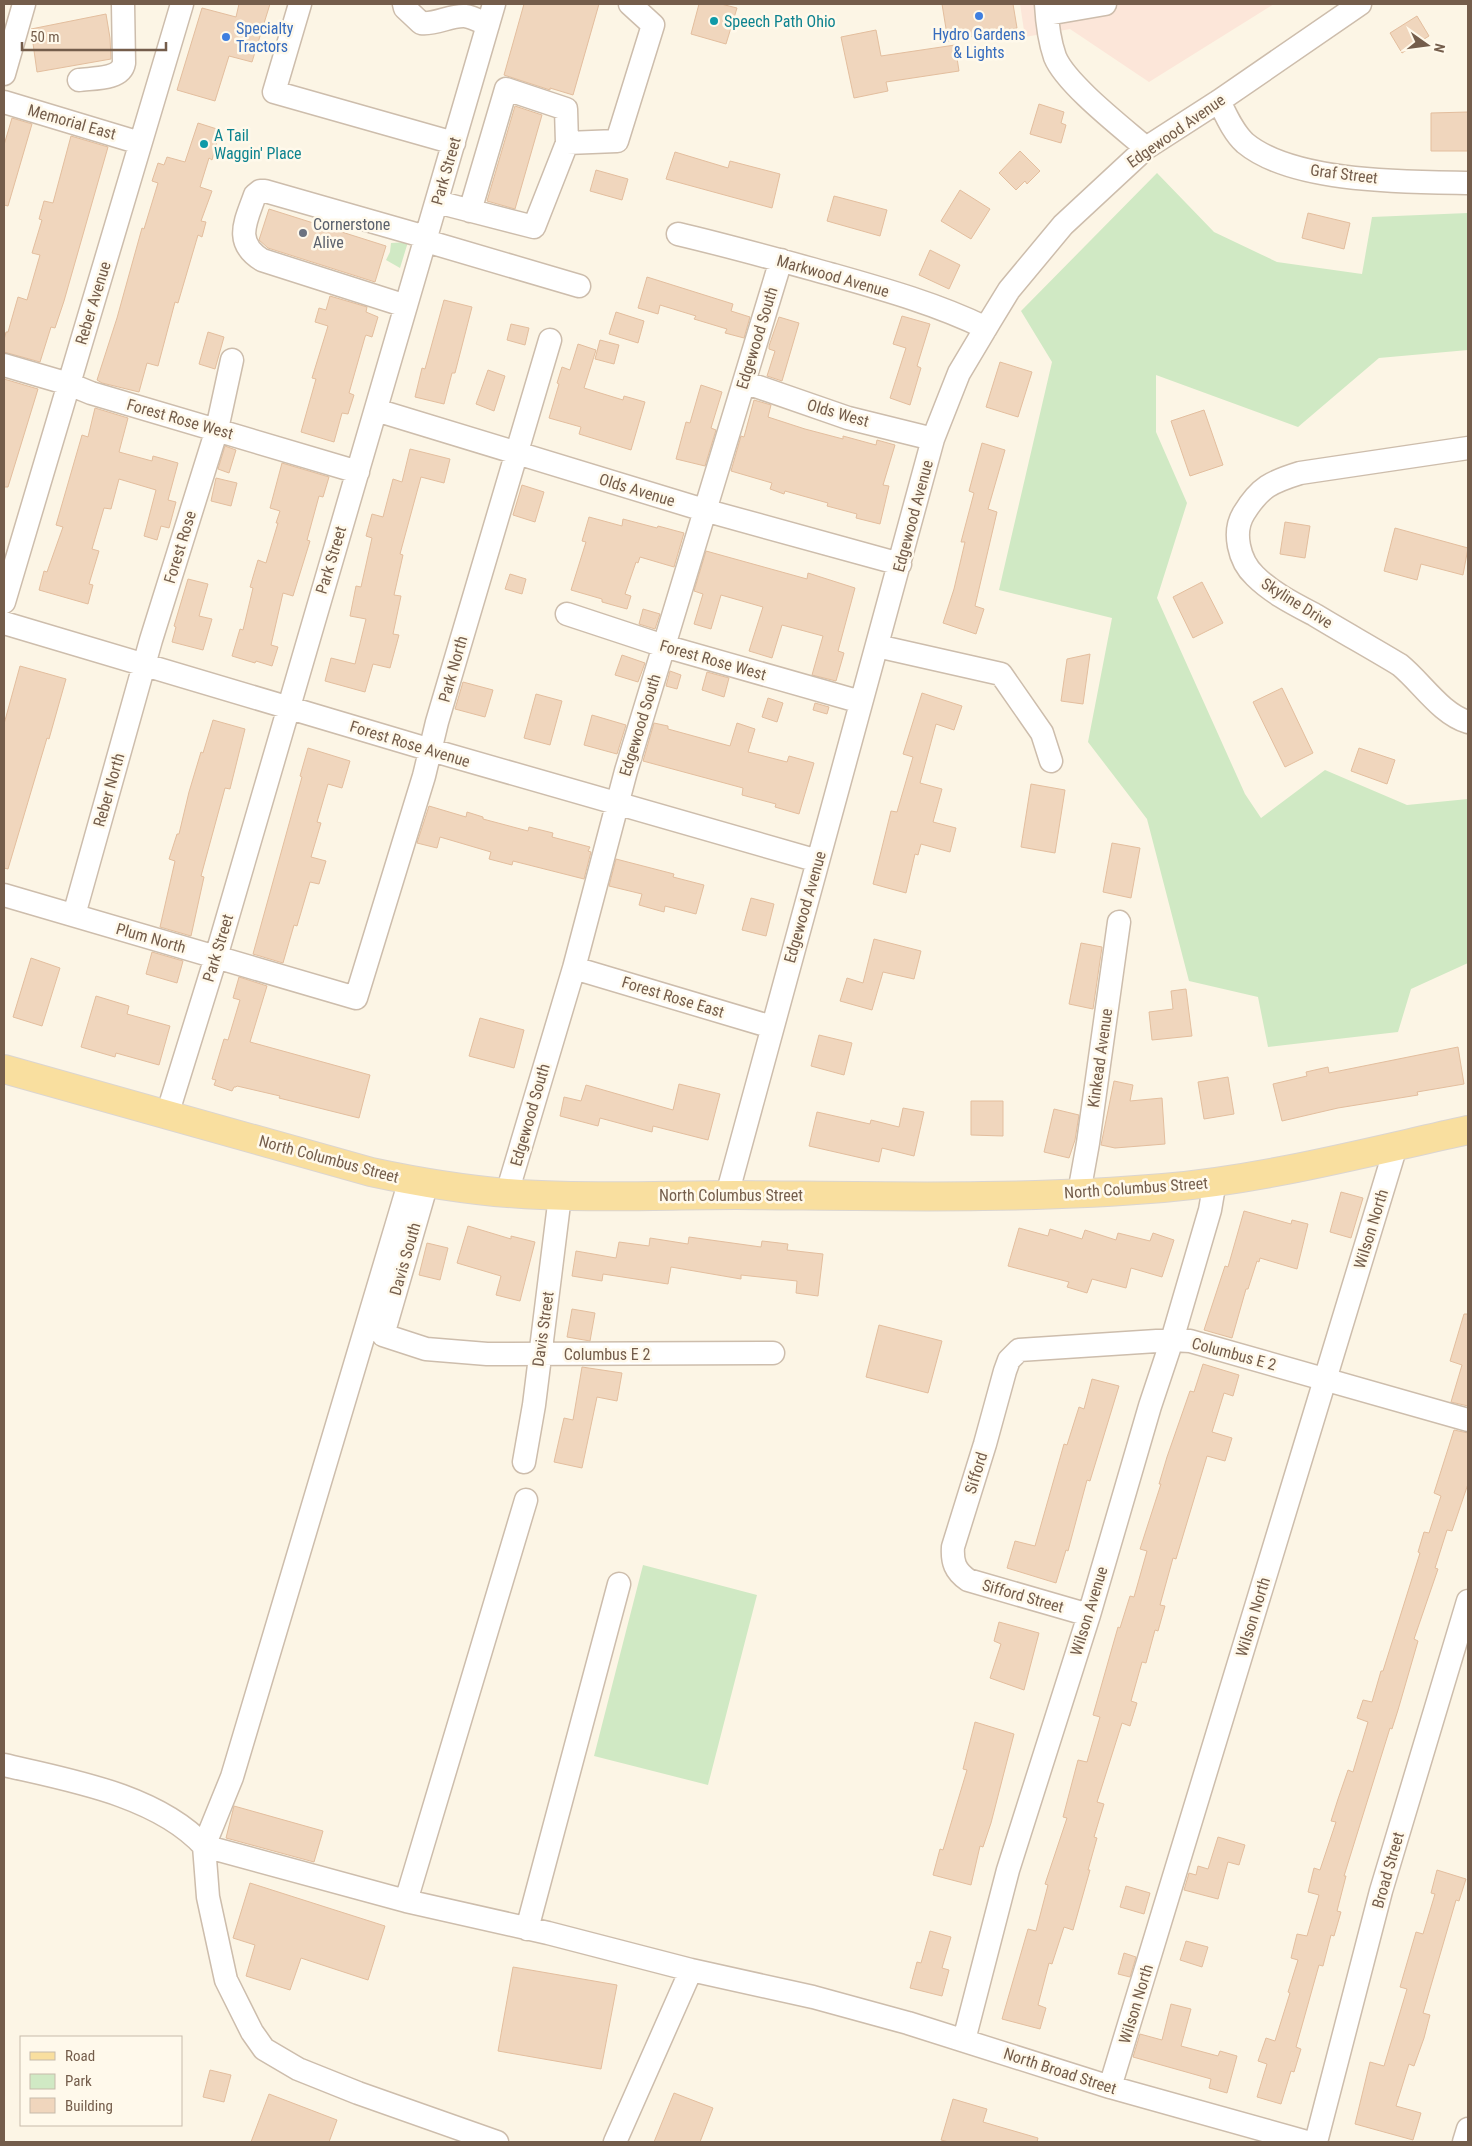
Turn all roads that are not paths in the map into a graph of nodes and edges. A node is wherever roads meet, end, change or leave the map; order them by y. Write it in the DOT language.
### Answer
graph roads {
  1 [pos="24,4"];
  2 [pos="123,4"];
  3 [pos="182,4"];
  4 [pos="300,4"];
  5 [pos="404,4"];
  6 [pos="630,4"];
  7 [pos="1106,4"];
  8 [pos="1360,4"];
  9 [pos="1046,9"];
  10 [pos="457,10"];
  11 [pos="491,14"];
  12 [pos="4,74"];
  13 [pos="474,75"];
  14 [pos="79,80"];
  15 [pos="506,89"];
  16 [pos="1219,100"];
  17 [pos="4,102"];
  18 [pos="140,143"];
  19 [pos="454,143"];
  20 [pos="567,143"];
  21 [pos="1146,148"];
  22 [pos="1468,183"];
  23 [pos="437,202"];
  24 [pos="470,210"];
  25 [pos="678,234"];
  26 [pos="426,239"];
  27 [pos="781,260"];
  28 [pos="579,286"];
  29 [pos="406,306"];
  30 [pos="986,328"];
  31 [pos="550,340"];
  32 [pos="232,360"];
  33 [pos="4,364"];
  34 [pos="744,382"];
  35 [pos="69,384"];
  36 [pos="376,410"];
  37 [pos="217,429"];
  38 [pos="934,438"];
  39 [pos="1468,448"];
  40 [pos="516,452"];
  41 [pos="358,472"];
  42 [pos="704,510"];
  43 [pos="900,564"];
  44 [pos="4,602"];
  45 [pos="567,614"];
  46 [pos="4,623"];
  47 [pos="664,646"];
  48 [pos="877,646"];
  49 [pos="144,665"];
  50 [pos="861,702"];
  51 [pos="288,707"];
  52 [pos="1468,722"];
  53 [pos="431,750"];
  54 [pos="1051,761"];
  55 [pos="617,805"];
  56 [pos="818,861"];
  57 [pos="4,895"];
  58 [pos="74,915"];
  59 [pos="1119,922"];
  60 [pos="216,957"];
  61 [pos="574,968"];
  62 [pos="356,998"];
  63 [pos="772,1027"];
  64 [pos="4,1069"];
  65 [pos="167,1115"];
  66 [pos="1468,1130"];
  67 [pos="1396,1146"];
  68 [pos="418,1182"];
  69 [pos="1215,1182"];
  70 [pos="507,1193"];
  71 [pos="1079,1193"];
  72 [pos="727,1195"];
  73 [pos="560,1196"];
  74 [pos="383,1335"];
  75 [pos="1172,1340"];
  76 [pos="773,1353"];
  77 [pos="540,1354"];
  78 [pos="1005,1371"];
  79 [pos="1326,1380"];
  80 [pos="1468,1420"];
  81 [pos="524,1462"];
  82 [pos="526,1500"];
  83 [pos="958,1573"];
  84 [pos="619,1584"];
  85 [pos="1468,1601"];
  86 [pos="1089,1615"];
  87 [pos="4,1765"];
  88 [pos="204,1846"];
  89 [pos="406,1901"];
  90 [pos="527,1929"];
  91 [pos="691,1970"];
  92 [pos="964,2040"];
  93 [pos="1110,2087"];
  94 [pos="1468,2129"];
  95 [pos="496,2142"];
  96 [pos="615,2142"];
  97 [pos="1307,2142"];
  98 [pos="1316,2142"];
  99 [pos="1464,2142"];
  1 -- 12 [label="street"];
  2 -- 14 [label="street"];
  3 -- 18 [label="street, Reber Avenue"];
  4 -- 19 [label="street"];
  5 -- 10 [label="street"];
  6 -- 20 [label="street"];
  7 -- 9 [label="street"];
  8 -- 16 [label="street, Edgewood Avenue"];
  9 -- 21 [label="street"];
  10 -- 11 [label="street"];
  11 -- 13 [label="street, Park Street"];
  13 -- 15 [label="street"];
  13 -- 19 [label="street, Park Street"];
  15 -- 20 [label="street"];
  15 -- 24 [label="street"];
  16 -- 21 [label="street, Edgewood Avenue"];
  16 -- 22 [label="street, Graf Street"];
  17 -- 18 [label="street, Memorial East"];
  18 -- 35 [label="street, Reber Avenue"];
  19 -- 23 [label="street, Park Street"];
  20 -- 24 [label="street"];
  21 -- 30 [label="street, Edgewood Avenue"];
  23 -- 24 [label="street"];
  23 -- 26 [label="street, Park Street"];
  25 -- 27 [label="street, Markwood Avenue"];
  26 -- 28 [label="street"];
  26 -- 29 [label="street, Park Street"];
  26 -- 29 [label="street"];
  27 -- 30 [label="street, Markwood Avenue"];
  27 -- 34 [label="street, Edgewood South"];
  29 -- 36 [label="street, Park Street"];
  30 -- 38 [label="street, Edgewood Avenue"];
  31 -- 40 [label="street, Park North"];
  32 -- 37 [label="street"];
  33 -- 35 [label="street, Forest Rose West"];
  34 -- 38 [label="street, Olds West"];
  34 -- 42 [label="street, Edgewood South"];
  35 -- 37 [label="street, Forest Rose West"];
  35 -- 44 [label="street, Reber Avenue"];
  36 -- 40 [label="street, Olds Avenue"];
  36 -- 41 [label="street, Park Street"];
  37 -- 41 [label="street, Forest Rose West"];
  37 -- 49 [label="street, Forest Rose"];
  38 -- 43 [label="street, Edgewood Avenue"];
  39 -- 52 [label="street, Skyline Drive"];
  40 -- 42 [label="street, Olds Avenue"];
  40 -- 53 [label="street, Park North"];
  41 -- 51 [label="street, Park Street"];
  42 -- 43 [label="street, Olds Avenue"];
  42 -- 47 [label="street, Edgewood South"];
  43 -- 48 [label="street, Edgewood Avenue"];
  45 -- 47 [label="street, Forest Rose West"];
  46 -- 49 [label="street, Forest Rose Avenue"];
  47 -- 50 [label="street, Forest Rose West"];
  47 -- 55 [label="street, Edgewood South"];
  48 -- 50 [label="street, Edgewood Avenue"];
  48 -- 54 [label="street"];
  49 -- 51 [label="street, Forest Rose Avenue"];
  49 -- 58 [label="street, Reber North"];
  50 -- 56 [label="street, Edgewood Avenue"];
  51 -- 53 [label="street, Forest Rose Avenue"];
  51 -- 60 [label="street, Park Street"];
  53 -- 55 [label="street, Forest Rose Avenue"];
  53 -- 62 [label="street, Park North"];
  55 -- 56 [label="street, Forest Rose Avenue"];
  55 -- 61 [label="street, Edgewood South"];
  56 -- 63 [label="street, Edgewood Avenue"];
  57 -- 58 [label="street, Plum North"];
  58 -- 60 [label="street, Plum North"];
  59 -- 71 [label="street, Kinkead Avenue"];
  60 -- 62 [label="street, Plum North"];
  60 -- 65 [label="street, Park Street"];
  61 -- 63 [label="street, Forest Rose East"];
  61 -- 70 [label="street, Edgewood South"];
  63 -- 72 [label="street, Edgewood Avenue"];
  64 -- 65 [label="main road, North Columbus Street"];
  65 -- 68 [label="main road, North Columbus Street"];
  66 -- 67 [label="main road, North Columbus Street"];
  67 -- 69 [label="main road, North Columbus Street"];
  67 -- 79 [label="street, Wilson North"];
  68 -- 70 [label="main road, North Columbus Street"];
  68 -- 74 [label="street, Davis South"];
  68 -- 88 [label="street"];
  69 -- 71 [label="main road, North Columbus Street"];
  69 -- 75 [label="street, Wilson Avenue"];
  70 -- 73 [label="main road, North Columbus Street"];
  71 -- 72 [label="main road, North Columbus Street"];
  72 -- 73 [label="main road, North Columbus Street"];
  73 -- 77 [label="street, Davis Street"];
  74 -- 77 [label="street, Columbus E 2"];
  75 -- 78 [label="street, Columbus E 2"];
  75 -- 79 [label="street, Columbus E 2"];
  75 -- 86 [label="street, Wilson Avenue"];
  76 -- 77 [label="street, Columbus E 2"];
  77 -- 81 [label="street, Davis Street"];
  78 -- 83 [label="street, Sifford"];
  79 -- 80 [label="street, Columbus E 2"];
  79 -- 93 [label="street, Wilson North"];
  82 -- 89 [label="street"];
  83 -- 86 [label="street, Sifford Street"];
  84 -- 90 [label="street"];
  85 -- 98 [label="street, Broad Street"];
  86 -- 92 [label="street, Wilson Avenue"];
  87 -- 88 [label="street"];
  88 -- 89 [label="street, North Broad Street"];
  88 -- 95 [label="street"];
  89 -- 90 [label="street, North Broad Street"];
  90 -- 91 [label="street, North Broad Street"];
  91 -- 92 [label="street, North Broad Street"];
  91 -- 96 [label="street"];
  92 -- 93 [label="street, North Broad Street"];
  93 -- 97 [label="street, North Broad Street"];
  94 -- 99 [label="street"];
}
